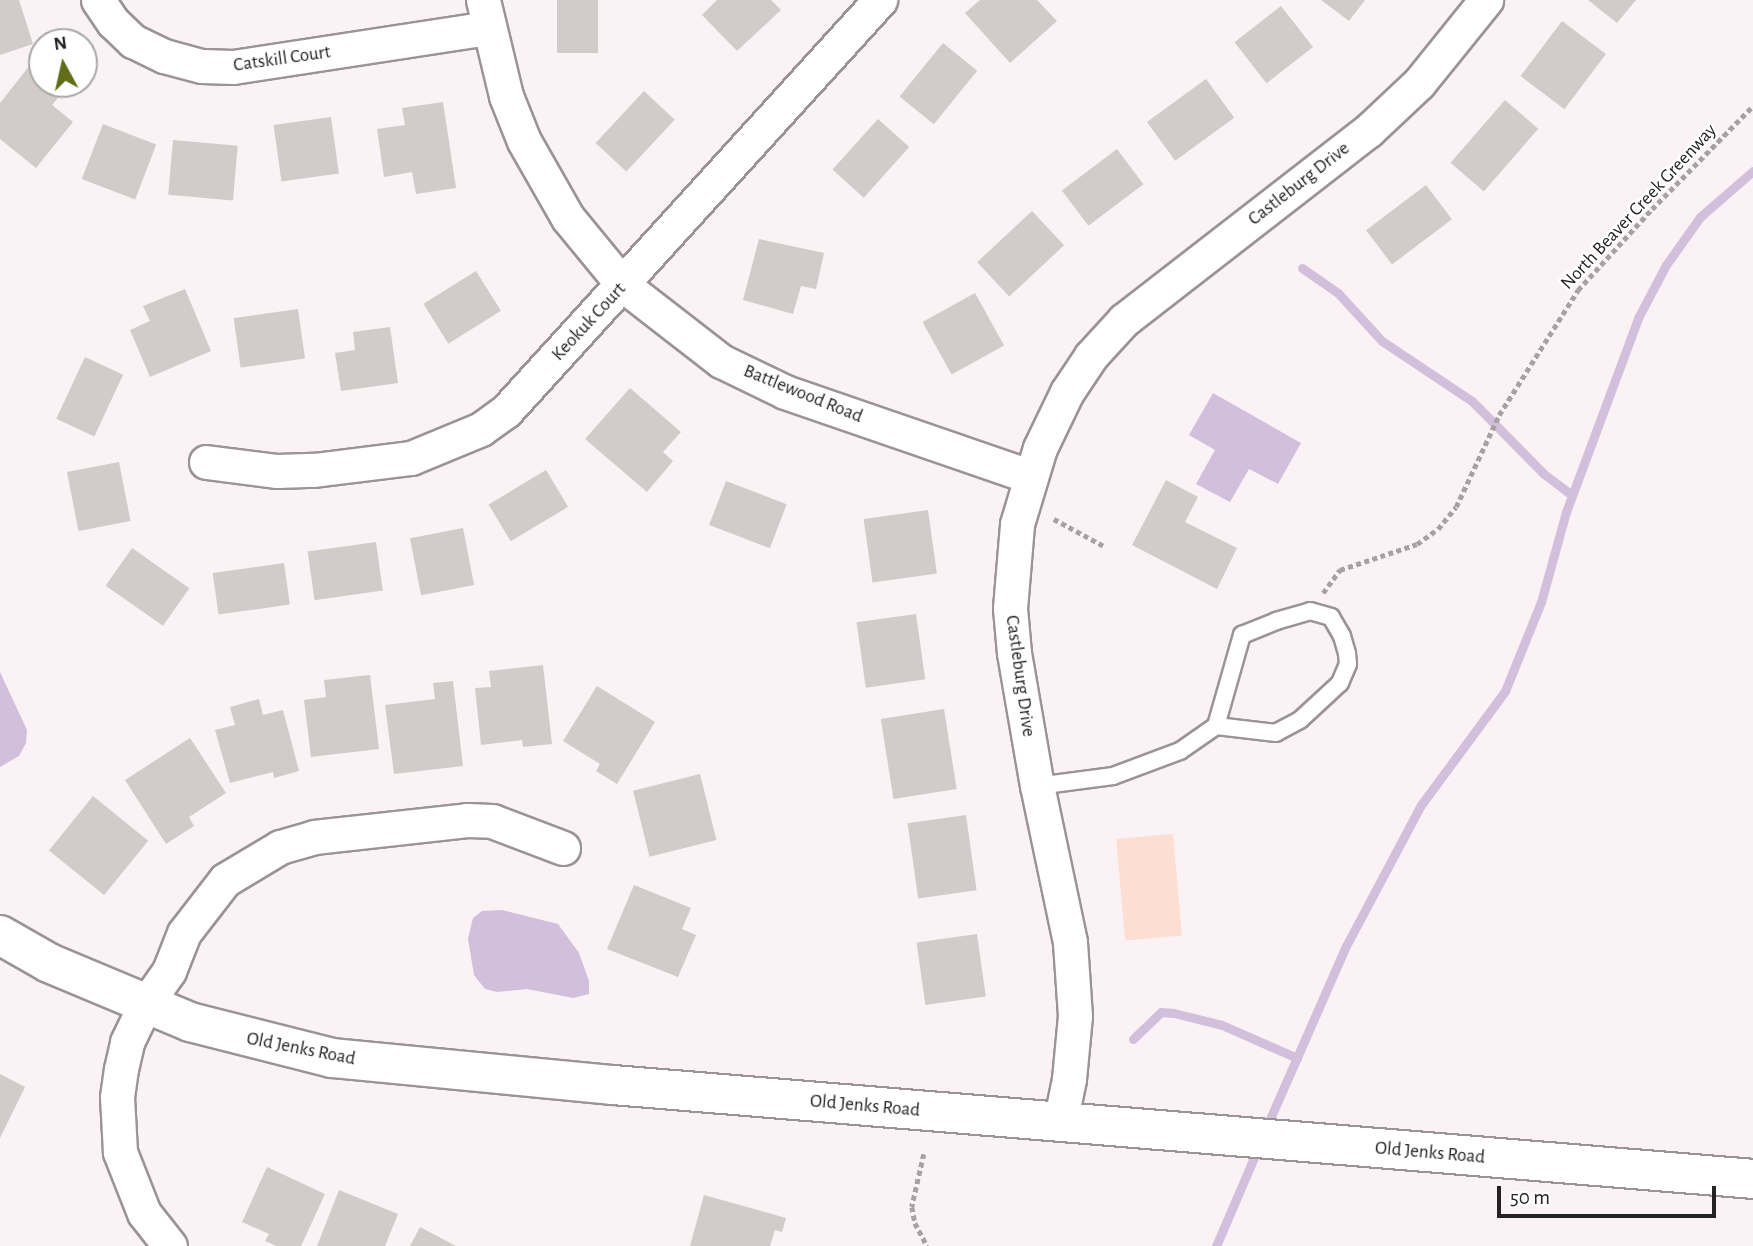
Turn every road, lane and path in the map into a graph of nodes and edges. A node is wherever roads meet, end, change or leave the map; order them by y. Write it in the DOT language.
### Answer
graph roads {
  1 [pos="98,0"];
  2 [pos="880,0"];
  3 [pos="1486,0"];
  4 [pos="486,14"];
  5 [pos="1753,106"];
  6 [pos="623,285"];
  7 [pos="206,462"];
  8 [pos="1029,476"];
  9 [pos="1054,519"];
  10 [pos="1104,546"];
  11 [pos="1340,570"];
  12 [pos="1216,726"];
  13 [pos="1037,786"];
  14 [pos="564,848"];
  15 [pos="0,934"];
  16 [pos="145,1005"];
  17 [pos="1060,1122"];
  18 [pos="924,1154"];
  19 [pos="1753,1179"];
  20 [pos="170,1246"];
  21 [pos="927,1246"];
  1 -- 4 [label="street, Catskill Court"];
  2 -- 6 [label="street, Keokuk Court"];
  3 -- 8 [label="street, Castleburg Drive"];
  4 -- 6 [label="street, Battlewood Road"];
  5 -- 11 [label="path, North Beaver Creek Greenway"];
  6 -- 7 [label="street, Keokuk Court"];
  6 -- 8 [label="street, Battlewood Road"];
  8 -- 13 [label="street, Castleburg Drive"];
  9 -- 10 [label="path"];
  12 -- 12 [label="lane"];
  12 -- 13 [label="lane"];
  13 -- 17 [label="street, Castleburg Drive"];
  14 -- 16 [label="street"];
  15 -- 16 [label="street, Old Jenks Road"];
  16 -- 17 [label="street, Old Jenks Road"];
  16 -- 20 [label="street"];
  17 -- 19 [label="street, Old Jenks Road"];
  18 -- 21 [label="path"];
}
